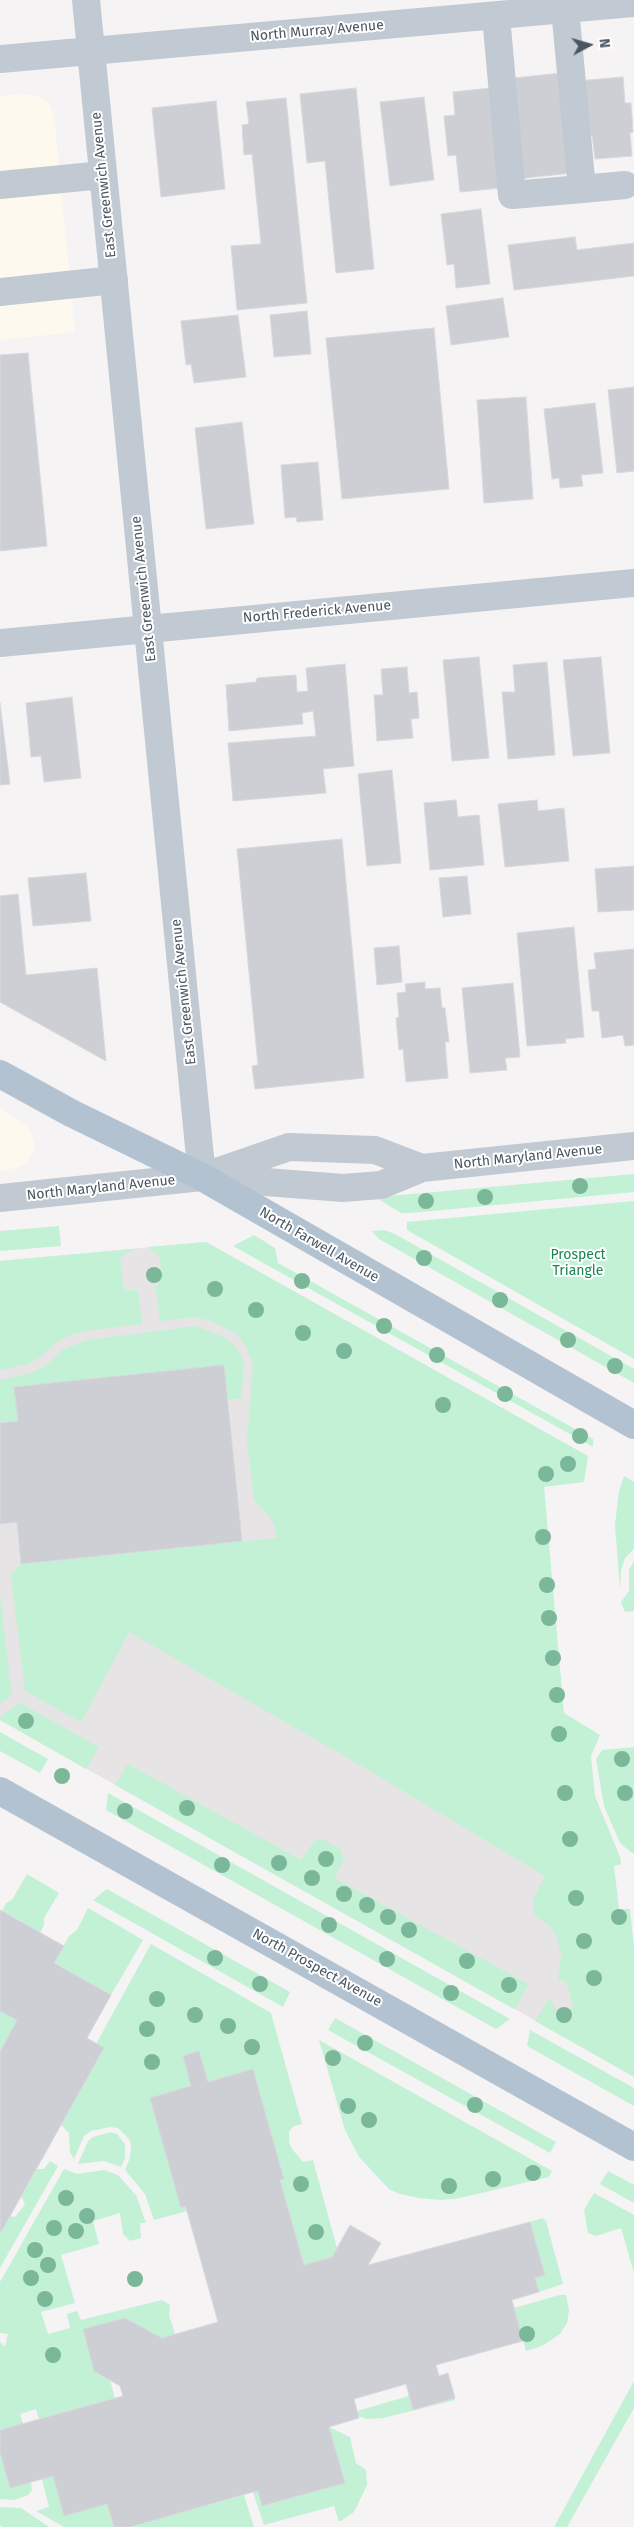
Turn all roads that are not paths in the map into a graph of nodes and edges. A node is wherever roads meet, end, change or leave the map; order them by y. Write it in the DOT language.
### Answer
graph roads {
  1 [pos="86,0"];
  2 [pos="634,3"];
  3 [pos="564,9"];
  4 [pos="496,16"];
  5 [pos="92,51"];
  6 [pos="0,59"];
  7 [pos="103,175"];
  8 [pos="0,185"];
  9 [pos="625,185"];
  10 [pos="582,189"];
  11 [pos="114,280"];
  12 [pos="0,292"];
  13 [pos="634,583"];
  14 [pos="148,628"];
  15 [pos="0,642"];
  16 [pos="0,1074"];
  17 [pos="634,1146"];
  18 [pos="422,1168"];
  19 [pos="202,1177"];
  20 [pos="0,1198"];
  21 [pos="634,1425"];
  22 [pos="0,1791"];
  23 [pos="634,2147"];
  1 -- 5 [label="street, East Greenwich Avenue"];
  2 -- 3 [label="street, North Murray Avenue"];
  3 -- 4 [label="street, North Murray Avenue"];
  3 -- 10 [label="street"];
  4 -- 5 [label="street, North Murray Avenue"];
  4 -- 10 [label="street"];
  5 -- 6 [label="street, North Murray Avenue"];
  5 -- 7 [label="street, East Greenwich Avenue"];
  7 -- 8 [label="street"];
  7 -- 11 [label="street, East Greenwich Avenue"];
  9 -- 10 [label="street"];
  11 -- 12 [label="street"];
  11 -- 14 [label="street, East Greenwich Avenue"];
  13 -- 14 [label="street, North Frederick Avenue"];
  14 -- 15 [label="street, North Frederick Avenue"];
  14 -- 19 [label="street, East Greenwich Avenue"];
  16 -- 19 [label="main road, North Farwell Avenue"];
  17 -- 18 [label="street, North Maryland Avenue"];
  18 -- 19 [label="street, North Maryland Avenue"];
  18 -- 19 [label="street, North Maryland Avenue"];
  19 -- 20 [label="street, North Maryland Avenue"];
  19 -- 21 [label="main road, North Farwell Avenue"];
  22 -- 23 [label="main road, North Prospect Avenue"];
}
